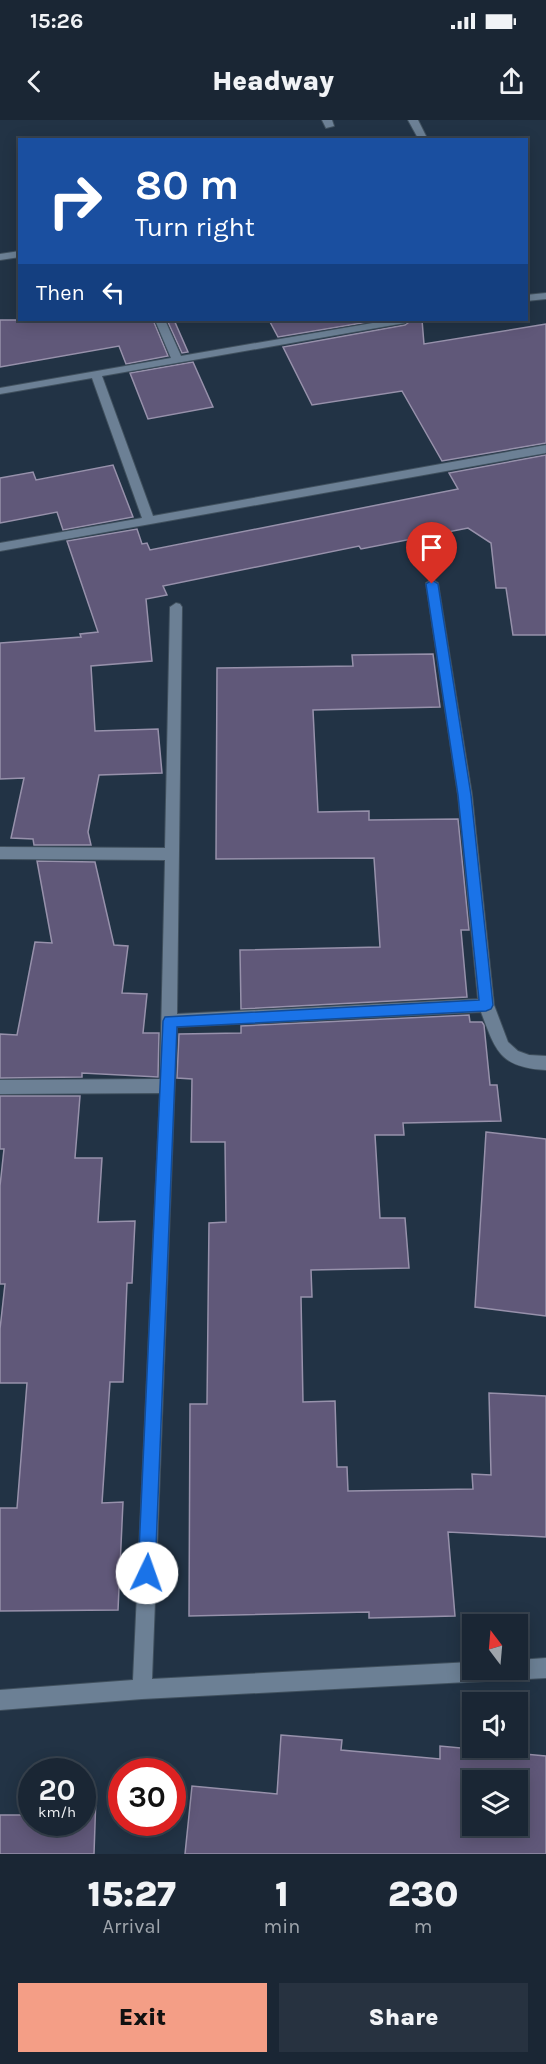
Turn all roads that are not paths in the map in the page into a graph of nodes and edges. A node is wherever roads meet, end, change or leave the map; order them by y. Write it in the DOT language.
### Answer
graph roads {
  1 [pos="413,120"];
  2 [pos="423,138"];
  3 [pos="18,254"];
  4 [pos="0,257"];
  5 [pos="546,296"];
  6 [pos="528,298"];
  7 [pos="160,321"];
  8 [pos="399,321"];
  9 [pos="177,360"];
  10 [pos="96,375"];
  11 [pos="0,391"];
  12 [pos="546,449"];
  13 [pos="149,520"];
  14 [pos="0,547"];
  15 [pos="432,584"];
  16 [pos="177,607"];
  17 [pos="0,853"];
  18 [pos="172,854"];
  19 [pos="486,1005"];
  20 [pos="170,1021"];
  21 [pos="546,1063"];
  22 [pos="168,1086"];
  23 [pos="0,1087"];
  24 [pos="546,1668"];
  25 [pos="142,1689"];
  26 [pos="0,1700"];
  1 -- 2 [label="street"];
  3 -- 4 [label="street"];
  5 -- 6 [label="street"];
  7 -- 9 [label="street"];
  8 -- 9 [label="street"];
  9 -- 10 [label="street"];
  10 -- 11 [label="street"];
  10 -- 13 [label="street"];
  12 -- 13 [label="street"];
  13 -- 14 [label="street"];
  15 -- 19 [label="street"];
  16 -- 18 [label="street"];
  17 -- 18 [label="street"];
  18 -- 20 [label="street"];
  19 -- 20 [label="street"];
  19 -- 21 [label="street"];
  20 -- 22 [label="street"];
  22 -- 23 [label="street"];
  22 -- 25 [label="street"];
  24 -- 25 [label="street"];
  25 -- 26 [label="street"];
}
